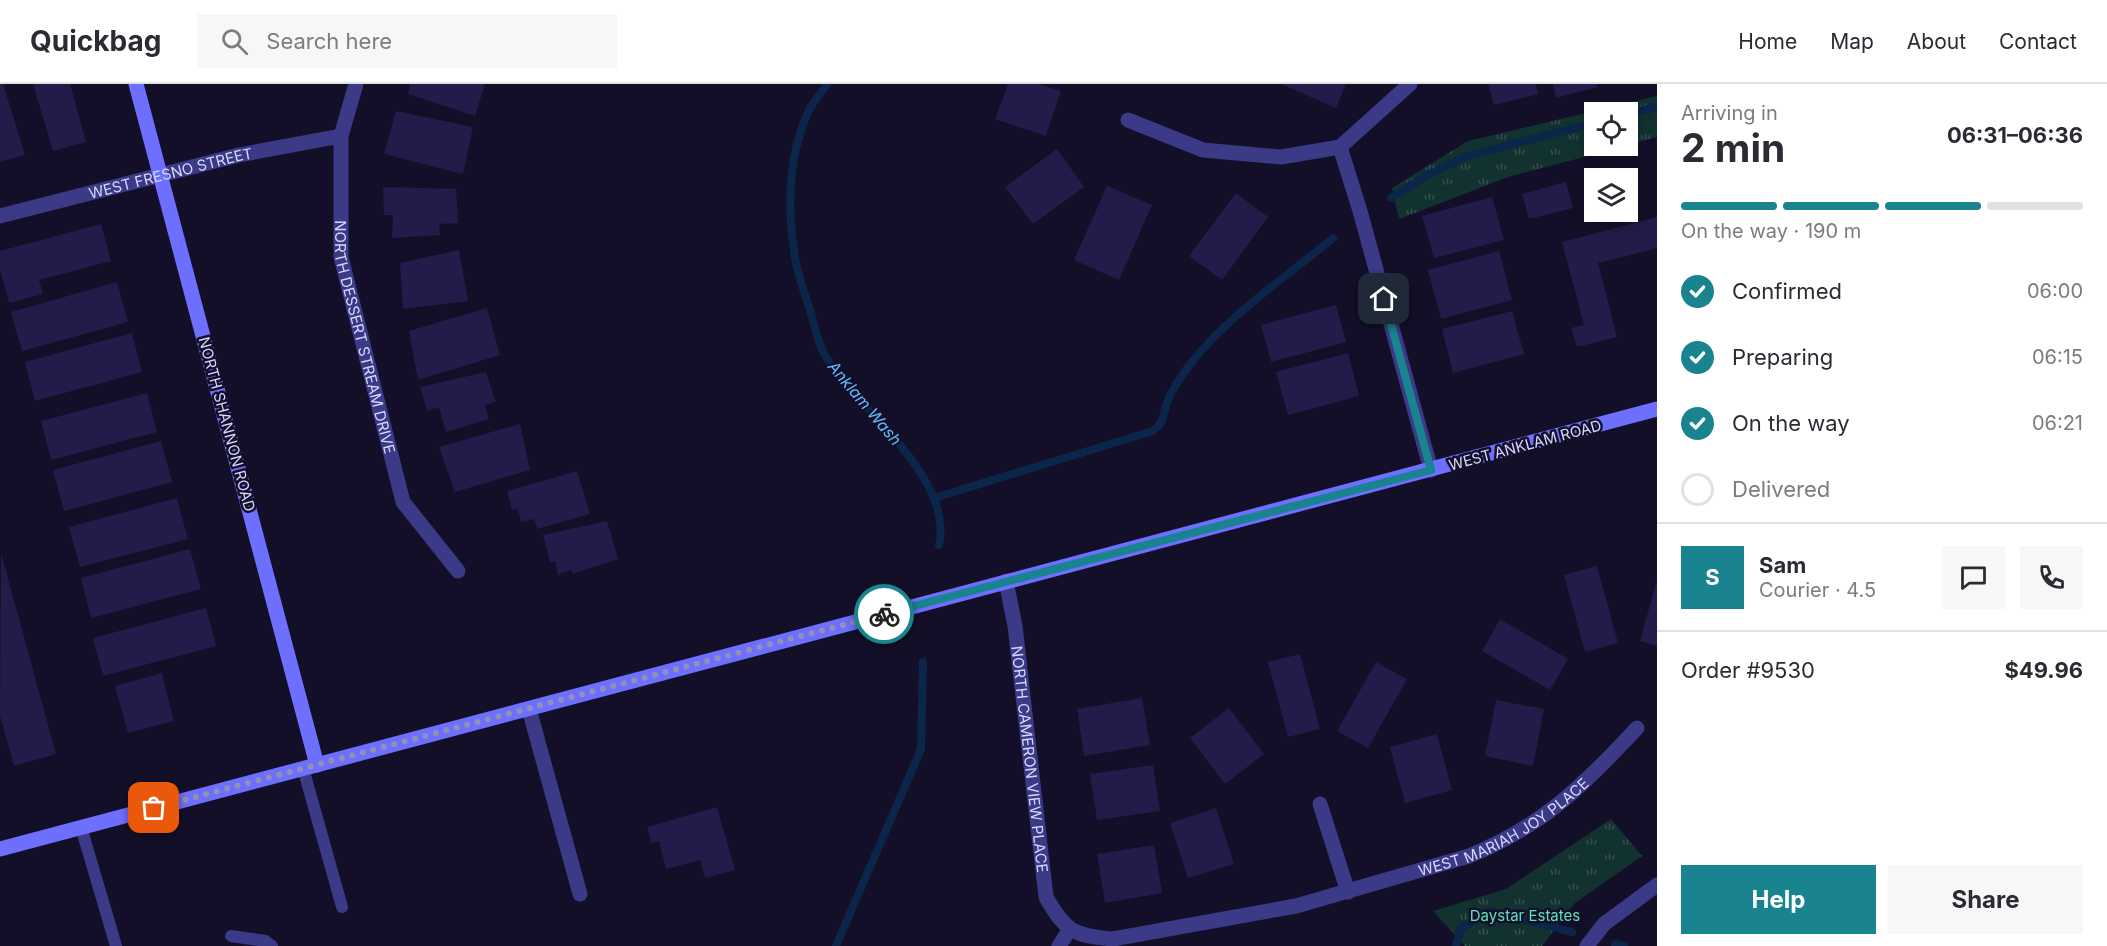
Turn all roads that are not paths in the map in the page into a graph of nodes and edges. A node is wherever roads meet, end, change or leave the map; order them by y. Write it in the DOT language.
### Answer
graph roads {
  1 [pos="136,84"];
  2 [pos="356,84"];
  3 [pos="1410,84"];
  4 [pos="1128,120"];
  5 [pos="341,136"];
  6 [pos="1340,147"];
  7 [pos="160,174"];
  8 [pos="0,216"];
  9 [pos="1657,409"];
  10 [pos="1431,470"];
  11 [pos="458,571"];
  12 [pos="1006,581"];
  13 [pos="529,709"];
  14 [pos="1637,728"];
  15 [pos="310,766"];
  16 [pos="1320,804"];
  17 [pos="81,827"];
  18 [pos="0,849"];
  19 [pos="1657,885"];
  20 [pos="1348,892"];
  21 [pos="580,894"];
  22 [pos="342,907"];
  23 [pos="1070,929"];
  24 [pos="231,936"];
  25 [pos="116,946"];
  26 [pos="272,946"];
  27 [pos="1059,946"];
  28 [pos="1587,946"];
  1 -- 7 [label="main road, NORTH SHANNON ROAD"];
  2 -- 5 [label="street, NORTH DESSERT STREAM DRIVE"];
  3 -- 6 [label="street"];
  4 -- 6 [label="street"];
  5 -- 7 [label="street, WEST FRESNO STREET"];
  5 -- 11 [label="street, NORTH DESSERT STREAM DRIVE"];
  6 -- 10 [label="street"];
  7 -- 8 [label="street, WEST FRESNO STREET"];
  7 -- 15 [label="main road, NORTH SHANNON ROAD"];
  9 -- 10 [label="main road, WEST ANKLAM ROAD"];
  10 -- 12 [label="main road, WEST ANKLAM ROAD"];
  12 -- 13 [label="main road, WEST ANKLAM ROAD"];
  12 -- 23 [label="street, NORTH CAMERON VIEW PLACE"];
  13 -- 15 [label="main road, WEST ANKLAM ROAD"];
  13 -- 21 [label="street"];
  14 -- 20 [label="street, WEST MARIAH JOY PLACE"];
  15 -- 17 [label="main road, WEST ANKLAM ROAD"];
  15 -- 22 [label="lane"];
  16 -- 20 [label="street"];
  17 -- 18 [label="main road, WEST ANKLAM ROAD"];
  17 -- 25 [label="lane"];
  19 -- 28 [label="street"];
  20 -- 23 [label="street, WEST MARIAH JOY PLACE"];
  23 -- 27 [label="street"];
  24 -- 26 [label="lane"];
}
